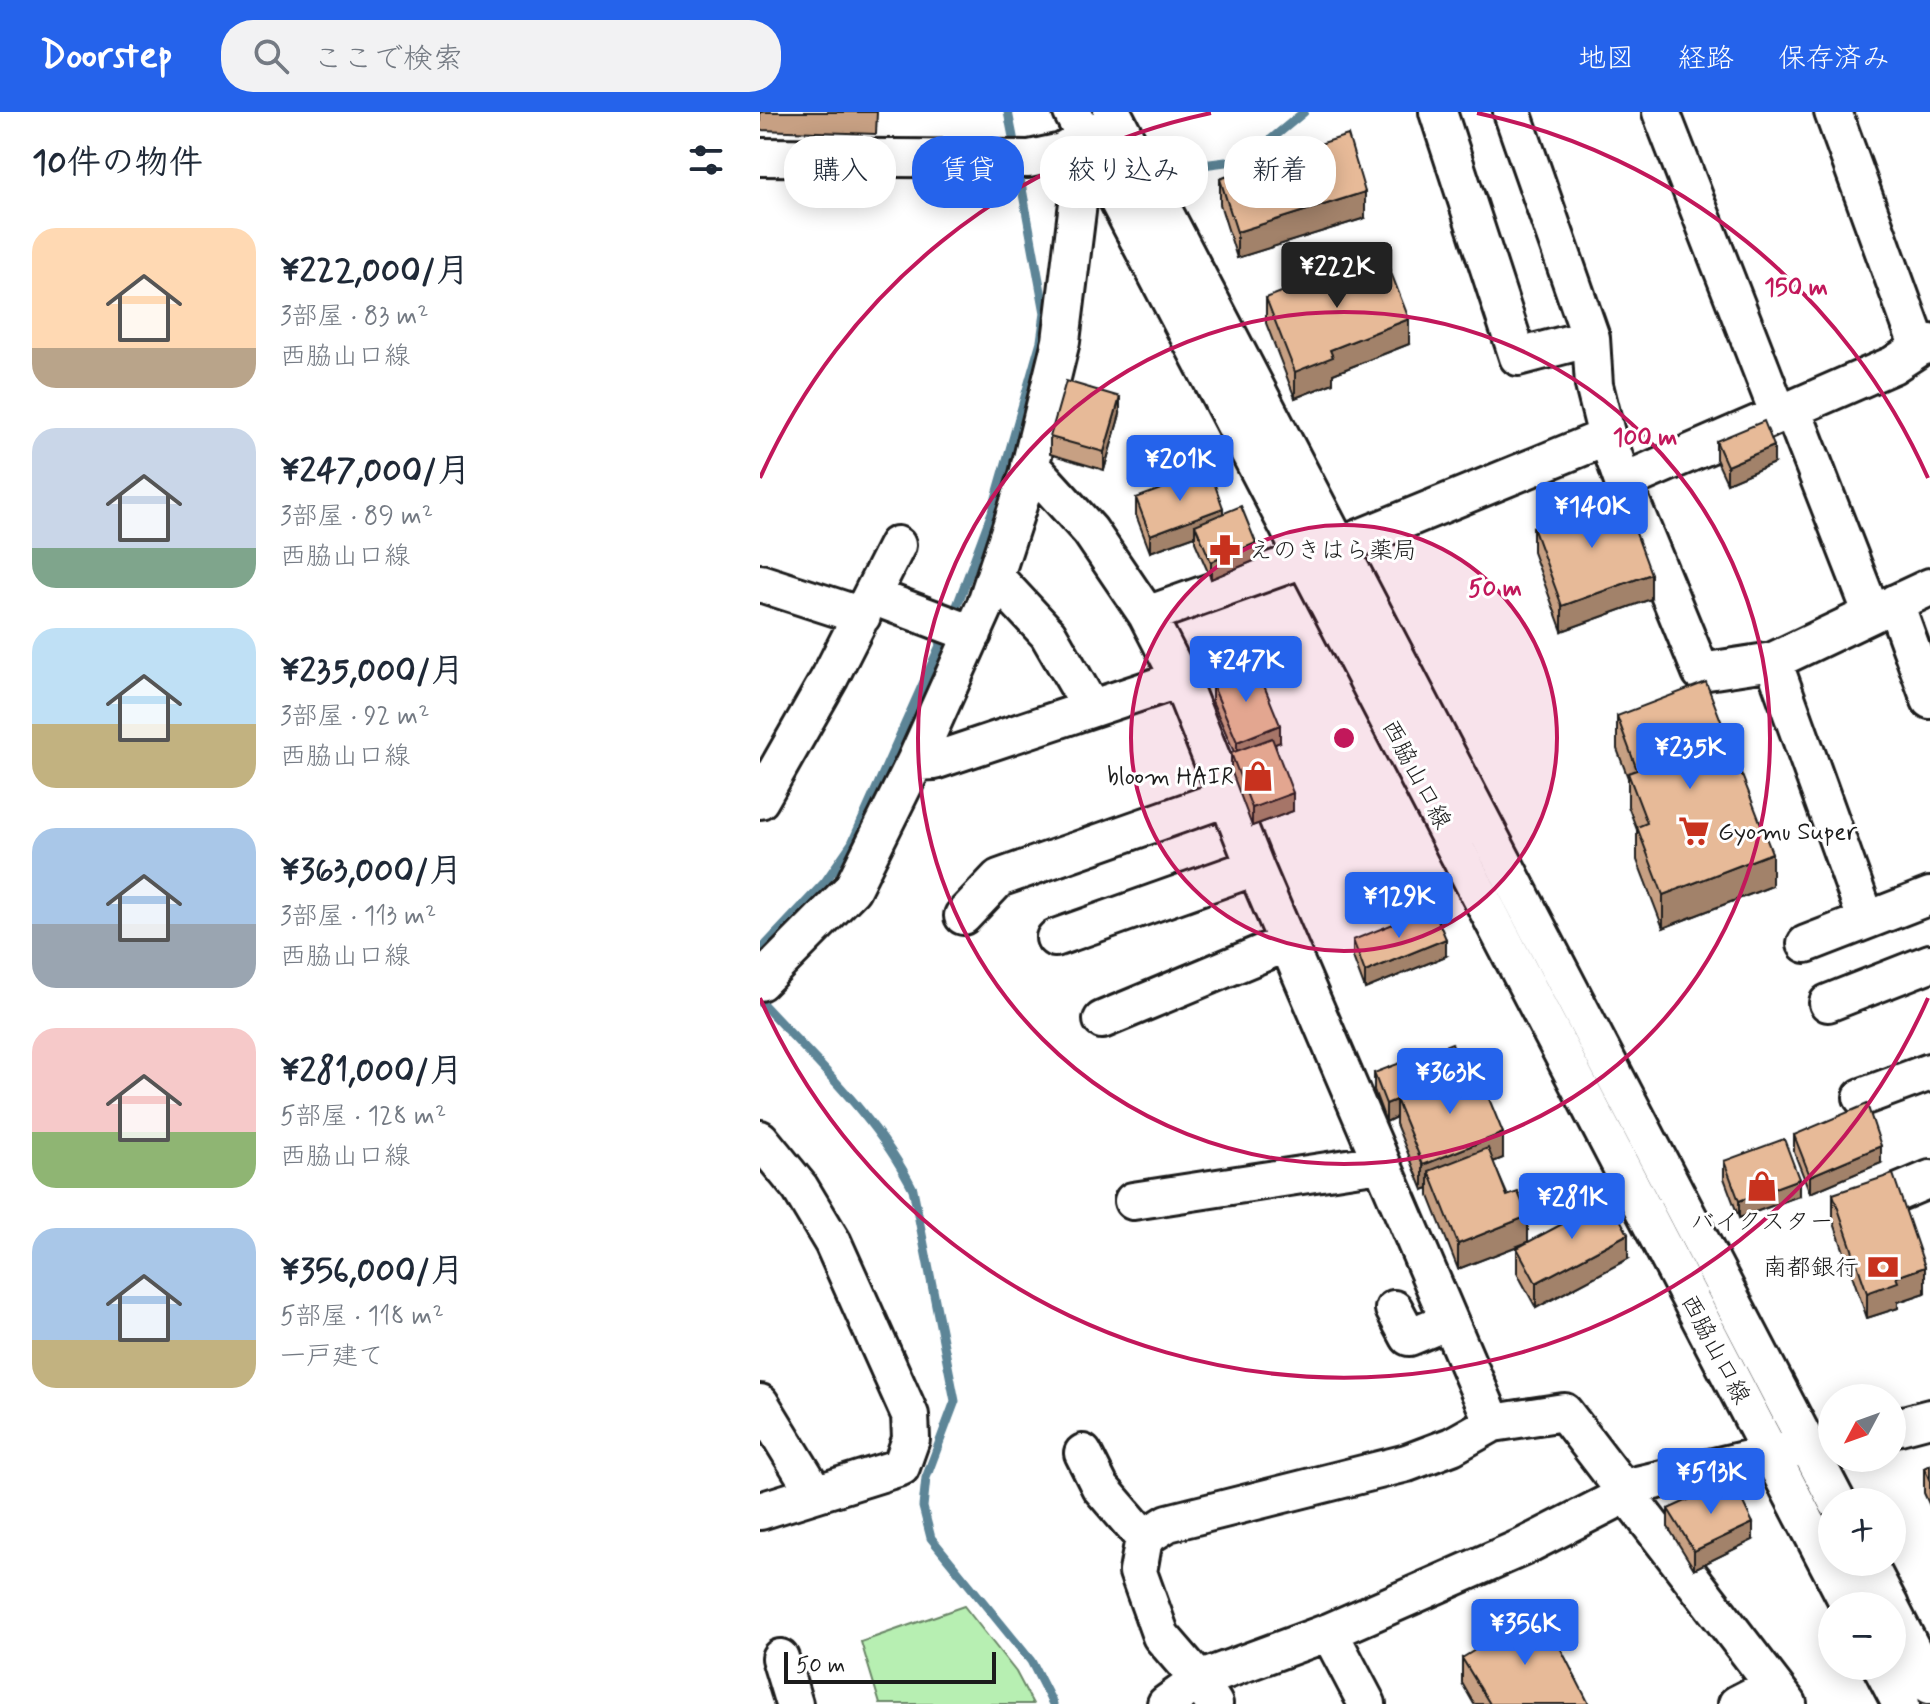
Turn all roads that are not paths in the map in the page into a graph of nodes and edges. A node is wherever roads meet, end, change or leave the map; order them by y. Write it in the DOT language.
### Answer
graph roads {
  1 [pos="1438,112"];
  2 [pos="1512,112"];
  3 [pos="1661,112"];
  4 [pos="1833,112"];
  5 [pos="1104,119"];
  6 [pos="760,157"];
  7 [pos="1591,338"];
  8 [pos="1924,346"];
  9 [pos="1785,412"];
  10 [pos="1607,437"];
  11 [pos="1027,477"];
  12 [pos="1623,482"];
  13 [pos="897,545"];
  14 [pos="1340,546"];
  15 [pos="1304,559"];
  16 [pos="995,577"];
  17 [pos="760,583"];
  18 [pos="1930,587"];
  19 [pos="867,606"];
  20 [pos="1883,608"];
  21 [pos="1147,615"];
  22 [pos="973,634"];
  23 [pos="1773,661"];
  24 [pos="1171,681"];
  25 [pos="1930,700"];
  26 [pos="1091,708"];
  27 [pos="773,749"];
  28 [pos="915,762"];
  29 [pos="760,800"];
  30 [pos="1217,801"];
  31 [pos="1245,870"];
  32 [pos="1930,896"];
  33 [pos="1861,905"];
  34 [pos="963,916"];
  35 [pos="1055,938"];
  36 [pos="1806,944"];
  37 [pos="1276,948"];
  38 [pos="1930,963"];
  39 [pos="760,982"];
  40 [pos="1828,1003"];
  41 [pos="1102,1020"];
  42 [pos="1930,1072"];
  43 [pos="1862,1097"];
  44 [pos="760,1139"];
  45 [pos="1370,1165"];
  46 [pos="1133,1201"];
  47 [pos="1394,1309"];
  48 [pos="1439,1325"];
  49 [pos="760,1403"];
  50 [pos="1930,1418"];
  51 [pos="1493,1423"];
  52 [pos="1906,1424"];
  53 [pos="1818,1440"];
  54 [pos="1818,1444"];
  55 [pos="1770,1452"];
  56 [pos="1083,1453"];
  57 [pos="1624,1488"];
  58 [pos="815,1493"];
  59 [pos="760,1511"];
  60 [pos="1144,1538"];
  61 [pos="1843,1592"];
  62 [pos="1329,1632"];
  63 [pos="1906,1638"];
  64 [pos="780,1658"];
  65 [pos="1888,1680"];
  66 [pos="1930,1685"];
  67 [pos="1206,1692"];
  68 [pos="1780,1695"];
  69 [pos="785,1702"];
  70 [pos="1166,1704"];
  71 [pos="1367,1704"];
  72 [pos="1737,1704"];
  73 [pos="1901,1704"];
  1 -- 7 [label="street"];
  2 -- 7 [label="street"];
  3 -- 9 [label="street"];
  4 -- 8 [label="street"];
  5 -- 6 [label="street"];
  5 -- 11 [label="street"];
  5 -- 14 [label="street, 西脇山口線"];
  5 -- 15 [label="street, 西脇山口線"];
  7 -- 10 [label="street"];
  8 -- 9 [label="street"];
  9 -- 12 [label="street"];
  9 -- 20 [label="street"];
  10 -- 12 [label="street"];
  10 -- 14 [label="street"];
  11 -- 16 [label="street"];
  11 -- 21 [label="street"];
  12 -- 23 [label="street"];
  13 -- 19 [label="street"];
  14 -- 15 [label="street"];
  14 -- 53 [label="street, 西脇山口線"];
  15 -- 21 [label="street"];
  15 -- 55 [label="street, 西脇山口線"];
  16 -- 22 [label="street"];
  16 -- 26 [label="street"];
  17 -- 19 [label="street"];
  18 -- 20 [label="street"];
  19 -- 22 [label="street"];
  19 -- 27 [label="street"];
  20 -- 23 [label="street"];
  20 -- 25 [label="street"];
  21 -- 24 [label="street"];
  22 -- 28 [label="street"];
  23 -- 33 [label="street"];
  24 -- 26 [label="street"];
  24 -- 30 [label="street"];
  26 -- 28 [label="street"];
  27 -- 29 [label="street"];
  28 -- 39 [label="street"];
  30 -- 31 [label="street"];
  30 -- 34 [label="street"];
  31 -- 35 [label="street"];
  31 -- 37 [label="street"];
  32 -- 36 [label="street"];
  37 -- 41 [label="street"];
  37 -- 45 [label="street"];
  38 -- 40 [label="street"];
  42 -- 43 [label="street"];
  44 -- 58 [label="street"];
  45 -- 46 [label="street"];
  45 -- 48 [label="street"];
  47 -- 48 [label="street"];
  48 -- 51 [label="street"];
  49 -- 58 [label="street"];
  50 -- 52 [label="street"];
  51 -- 57 [label="street"];
  51 -- 60 [label="street"];
  54 -- 55 [label="street"];
  55 -- 57 [label="street"];
  55 -- 61 [label="street, 西脇山口線"];
  56 -- 60 [label="street"];
  57 -- 62 [label="street"];
  57 -- 68 [label="street"];
  58 -- 59 [label="street"];
  60 -- 67 [label="street"];
  62 -- 67 [label="street"];
  62 -- 71 [label="street"];
  63 -- 66 [label="street"];
  64 -- 69 [label="street"];
  65 -- 73 [label="street"];
  67 -- 70 [label="street"];
  68 -- 72 [label="street"];
}
